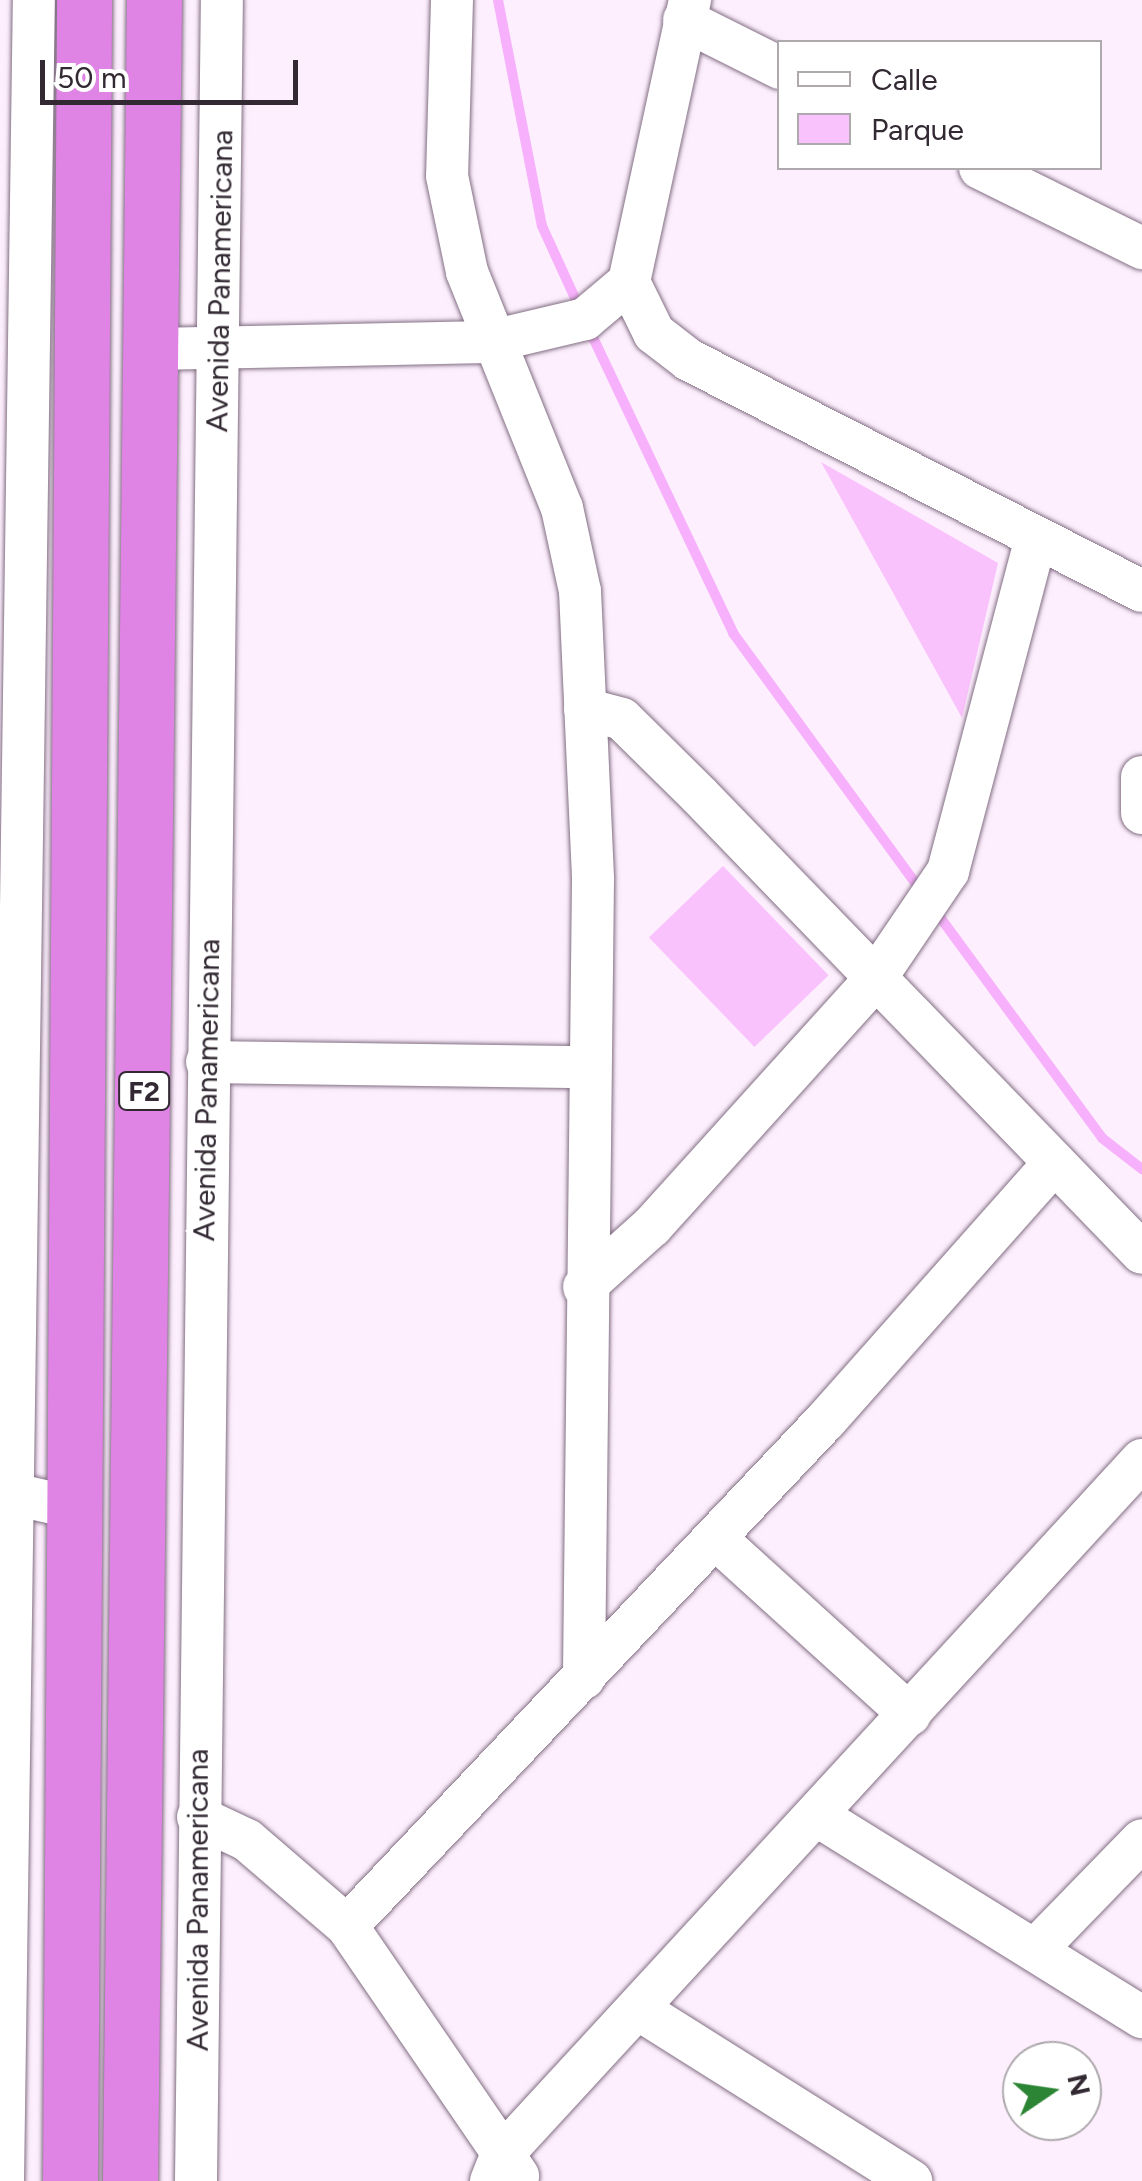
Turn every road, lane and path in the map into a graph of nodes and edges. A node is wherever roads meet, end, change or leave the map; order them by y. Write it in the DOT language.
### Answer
graph roads {
  1 [pos="34,0"];
  2 [pos="84,0"];
  3 [pos="154,0"];
  4 [pos="222,0"];
  5 [pos="452,0"];
  6 [pos="687,10"];
  7 [pos="777,66"];
  8 [pos="984,170"];
  9 [pos="1142,248"];
  10 [pos="629,282"];
  11 [pos="488,342"];
  12 [pos="154,349"];
  13 [pos="220,354"];
  14 [pos="1036,537"];
  15 [pos="1142,591"];
  16 [pos="586,708"];
  17 [pos="1142,777"];
  18 [pos="1142,813"];
  19 [pos="10,832"];
  20 [pos="79,852"];
  21 [pos="875,979"];
  22 [pos="206,1062"];
  23 [pos="584,1067"];
  24 [pos="1054,1163"];
  25 [pos="1142,1253"];
  26 [pos="584,1287"];
  27 [pos="1142,1460"];
  28 [pos="3,1492"];
  29 [pos="71,1507"];
  30 [pos="715,1538"];
  31 [pos="584,1678"];
  32 [pos="910,1714"];
  33 [pos="816,1814"];
  34 [pos="198,1817"];
  35 [pos="1142,1840"];
  36 [pos="347,1926"];
  37 [pos="1,1941"];
  38 [pos="1038,1947"];
  39 [pos="638,2009"];
  40 [pos="1142,2016"];
  41 [pos="504,2173"];
  42 [pos="2,2181"];
  43 [pos="70,2181"];
  44 [pos="130,2181"];
  45 [pos="196,2181"];
  46 [pos="911,2181"];
  1 -- 19 [label="street"];
  2 -- 20 [label="highway, F2"];
  3 -- 12 [label="highway, Avenida Panamericana / F2"];
  4 -- 13 [label="street, Avenida Panamericana"];
  5 -- 11 [label="street"];
  6 -- 7 [label="street"];
  6 -- 10 [label="street"];
  8 -- 9 [label="street"];
  10 -- 11 [label="street"];
  10 -- 14 [label="street"];
  11 -- 13 [label="street"];
  11 -- 16 [label="street"];
  12 -- 13 [label="street"];
  12 -- 44 [label="highway, Avenida Panamericana / F2"];
  13 -- 22 [label="street, Avenida Panamericana"];
  14 -- 15 [label="street"];
  14 -- 21 [label="street"];
  16 -- 21 [label="street"];
  16 -- 23 [label="street"];
  17 -- 18 [label="street"];
  19 -- 20 [label="street"];
  19 -- 28 [label="street"];
  20 -- 29 [label="highway, F2"];
  21 -- 24 [label="street"];
  21 -- 26 [label="street"];
  22 -- 23 [label="street"];
  22 -- 34 [label="street, Avenida Panamericana"];
  23 -- 26 [label="street"];
  24 -- 25 [label="street"];
  24 -- 30 [label="street"];
  26 -- 31 [label="street"];
  27 -- 32 [label="street"];
  28 -- 29 [label="street"];
  28 -- 37 [label="street"];
  29 -- 43 [label="highway, F2"];
  30 -- 31 [label="street"];
  30 -- 32 [label="street"];
  31 -- 36 [label="street"];
  32 -- 33 [label="street"];
  33 -- 38 [label="street"];
  33 -- 39 [label="street"];
  34 -- 36 [label="street"];
  34 -- 45 [label="street, Avenida Panamericana"];
  35 -- 38 [label="street"];
  36 -- 41 [label="street"];
  37 -- 42 [label="street"];
  38 -- 40 [label="street"];
  39 -- 41 [label="street"];
  39 -- 46 [label="street"];
}
